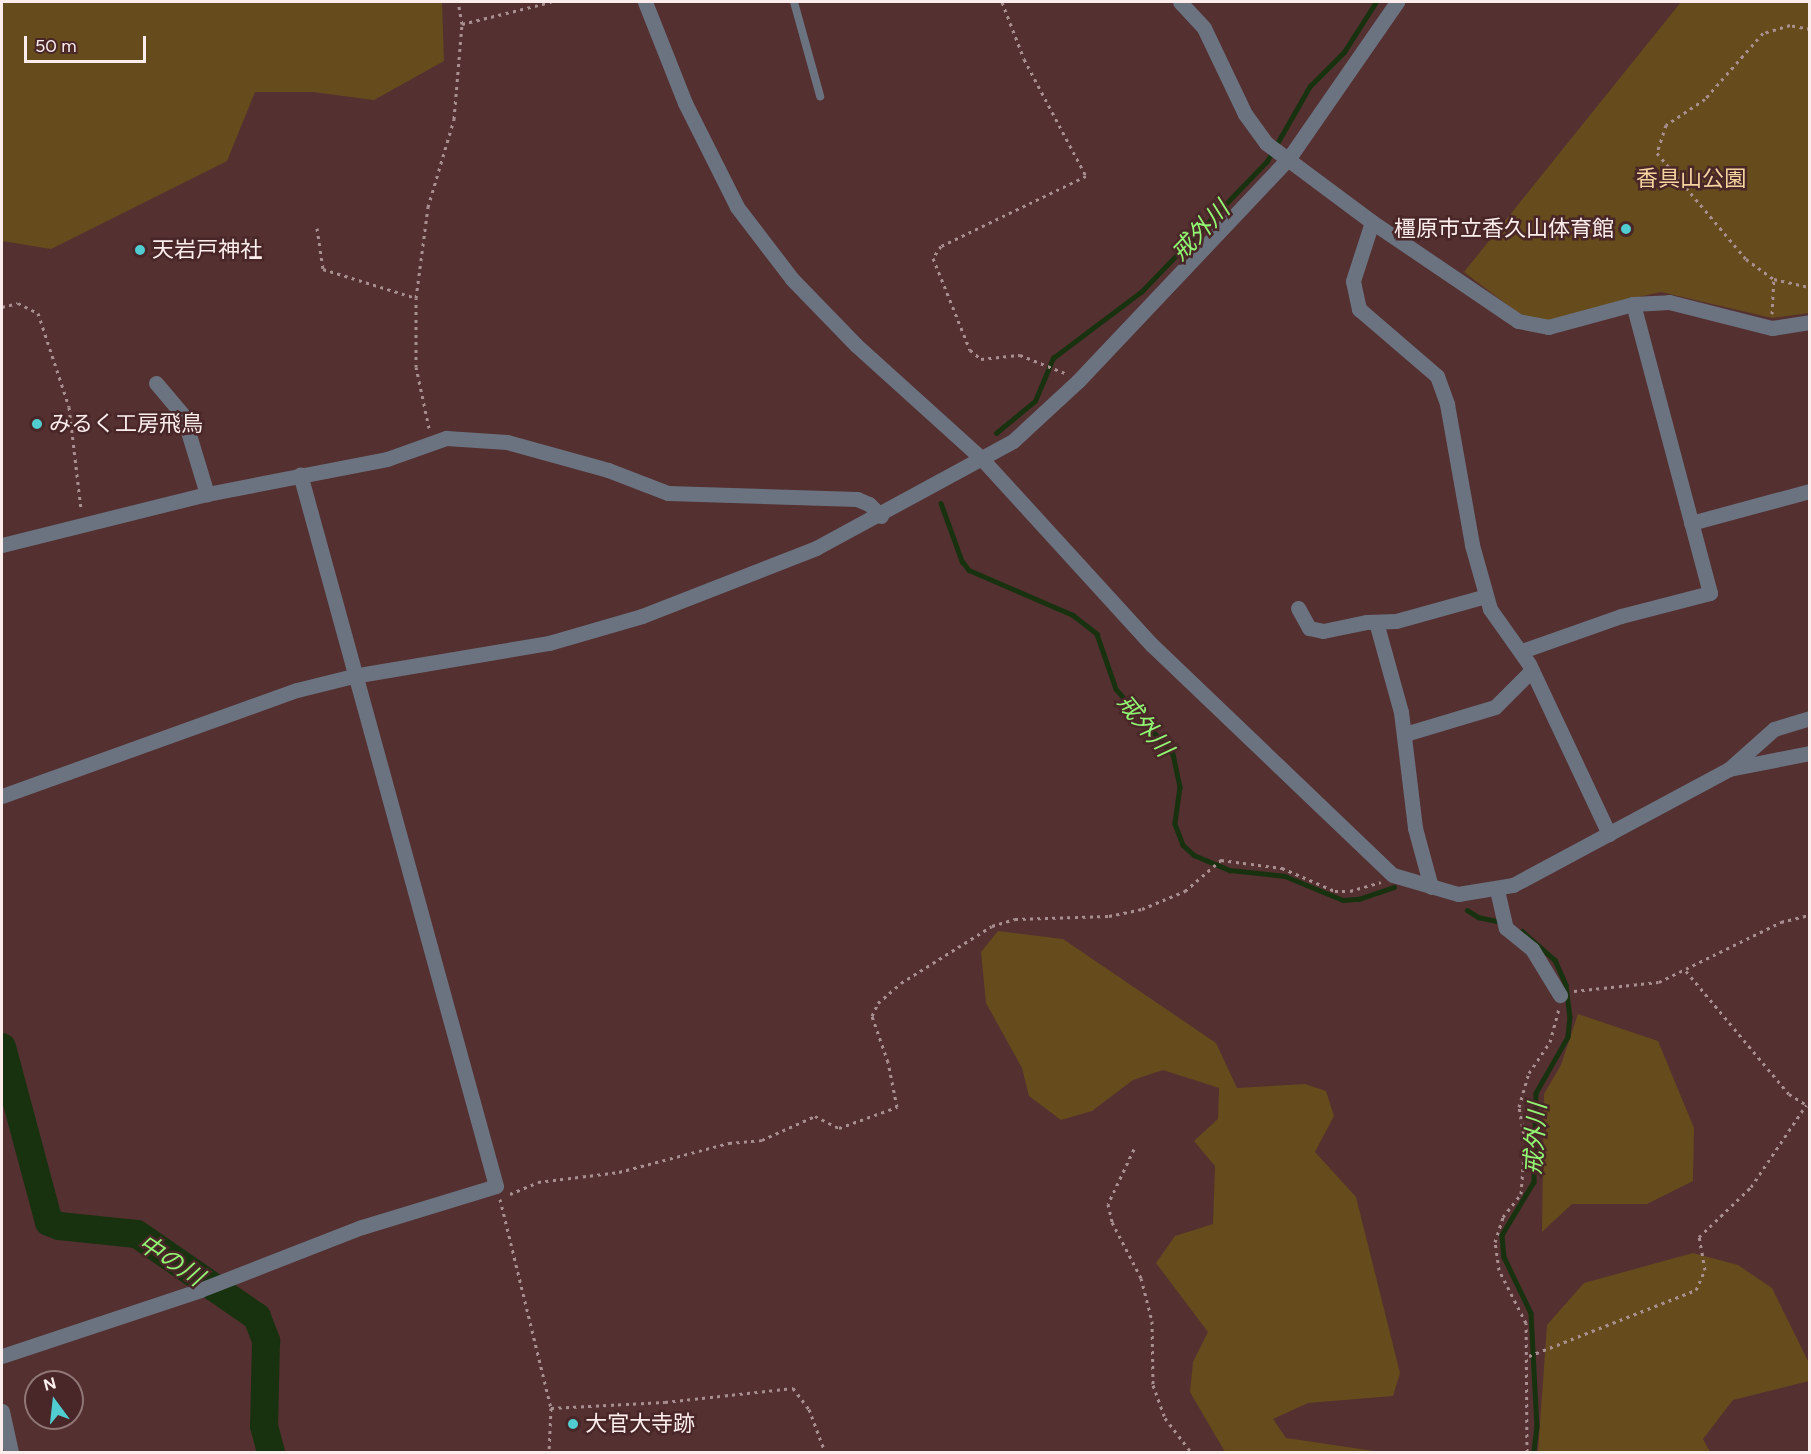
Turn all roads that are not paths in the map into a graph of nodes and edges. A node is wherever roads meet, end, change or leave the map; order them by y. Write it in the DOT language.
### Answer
graph roads {
  1 [pos="645,2"];
  2 [pos="794,2"];
  3 [pos="1180,2"];
  4 [pos="1396,2"];
  5 [pos="820,96"];
  6 [pos="1289,159"];
  7 [pos="1372,222"];
  8 [pos="1633,304"];
  9 [pos="1809,322"];
  10 [pos="156,383"];
  11 [pos="982,459"];
  12 [pos="300,474"];
  13 [pos="1809,491"];
  14 [pos="207,494"];
  15 [pos="881,516"];
  16 [pos="1691,523"];
  17 [pos="2,545"];
  18 [pos="1486,596"];
  19 [pos="1298,608"];
  20 [pos="1376,622"];
  21 [pos="1522,651"];
  22 [pos="1532,670"];
  23 [pos="353,676"];
  24 [pos="1809,718"];
  25 [pos="1405,734"];
  26 [pos="1809,753"];
  27 [pos="1729,769"];
  28 [pos="2,795"];
  29 [pos="1609,834"];
  30 [pos="1431,887"];
  31 [pos="1497,890"];
  32 [pos="1560,995"];
  33 [pos="2,1356"];
  34 [pos="2,1411"];
  35 [pos="11,1452"];
  1 -- 11 [label="street"];
  2 -- 5 [label="lane"];
  3 -- 6 [label="street"];
  4 -- 6 [label="street"];
  6 -- 7 [label="street"];
  6 -- 11 [label="street"];
  7 -- 8 [label="street"];
  7 -- 18 [label="street"];
  8 -- 9 [label="street"];
  8 -- 16 [label="street"];
  10 -- 14 [label="street"];
  11 -- 15 [label="street"];
  11 -- 30 [label="street"];
  12 -- 14 [label="street"];
  12 -- 15 [label="street"];
  12 -- 23 [label="street"];
  13 -- 16 [label="street"];
  14 -- 17 [label="street"];
  15 -- 23 [label="street"];
  16 -- 21 [label="street"];
  18 -- 20 [label="street"];
  18 -- 21 [label="street"];
  19 -- 20 [label="street"];
  20 -- 25 [label="street"];
  21 -- 22 [label="street"];
  22 -- 25 [label="street"];
  22 -- 29 [label="street"];
  23 -- 28 [label="street"];
  23 -- 33 [label="street"];
  24 -- 27 [label="street"];
  25 -- 30 [label="street"];
  26 -- 27 [label="street"];
  27 -- 29 [label="street"];
  29 -- 31 [label="street"];
  30 -- 31 [label="street"];
  31 -- 32 [label="street"];
  34 -- 35 [label="street"];
}
